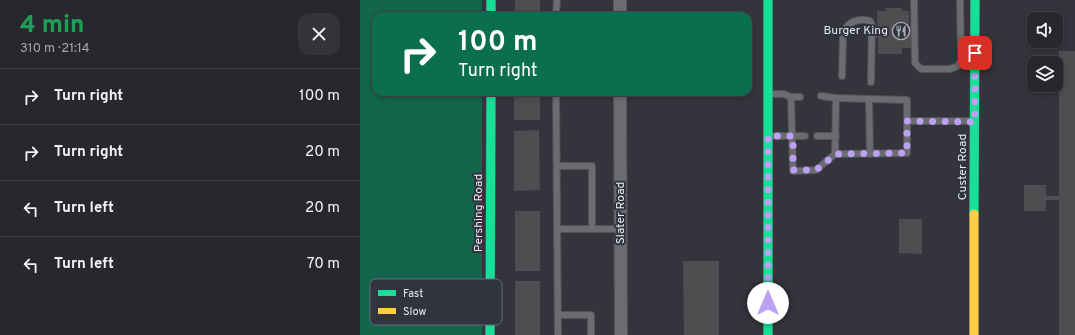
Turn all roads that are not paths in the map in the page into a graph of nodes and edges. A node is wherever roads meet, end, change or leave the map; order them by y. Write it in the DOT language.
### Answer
graph roads {
  1 [pos="491,0"];
  2 [pos="556,0"];
  3 [pos="620,0"];
  4 [pos="768,0"];
  5 [pos="914,0"];
  6 [pos="960,0"];
  7 [pos="975,0"];
  8 [pos="491,12"];
  9 [pos="556,12"];
  10 [pos="620,12"];
  11 [pos="842,76"];
  12 [pos="872,82"];
  13 [pos="768,94"];
  14 [pos="491,96"];
  15 [pos="556,96"];
  16 [pos="620,96"];
  17 [pos="821,96"];
  18 [pos="791,97"];
  19 [pos="800,97"];
  20 [pos="836,98"];
  21 [pos="869,99"];
  22 [pos="907,121"];
  23 [pos="975,122"];
  24 [pos="768,136"];
  25 [pos="793,136"];
  26 [pos="804,136"];
  27 [pos="817,136"];
  28 [pos="836,136"];
  29 [pos="836,154"];
  30 [pos="870,154"];
  31 [pos="558,166"];
  32 [pos="621,226"];
  33 [pos="558,229"];
  34 [pos="592,229"];
  35 [pos="490,279"];
  36 [pos="558,315"];
  37 [pos="490,325"];
  38 [pos="490,335"];
  39 [pos="558,335"];
  40 [pos="591,335"];
  41 [pos="621,335"];
  42 [pos="768,335"];
  43 [pos="974,335"];
  1 -- 8 [label="street"];
  2 -- 9 [label="lane"];
  3 -- 10 [label="street"];
  4 -- 13 [label="street"];
  5 -- 6 [label="lane"];
  7 -- 23 [label="street, Custer Road"];
  11 -- 12 [label="lane"];
  13 -- 18 [label="lane"];
  13 -- 24 [label="street"];
  14 -- 35 [label="street, Pershing Road"];
  15 -- 31 [label="lane"];
  16 -- 32 [label="street, Slater Road"];
  17 -- 20 [label="lane"];
  18 -- 19 [label="lane"];
  18 -- 25 [label="lane"];
  20 -- 21 [label="lane"];
  20 -- 28 [label="lane"];
  21 -- 22 [label="lane"];
  21 -- 30 [label="lane"];
  22 -- 23 [label="lane"];
  22 -- 30 [label="lane"];
  23 -- 43 [label="street, Custer Road"];
  24 -- 25 [label="lane"];
  24 -- 42 [label="street"];
  25 -- 26 [label="lane"];
  25 -- 29 [label="lane"];
  27 -- 28 [label="lane"];
  28 -- 29 [label="lane"];
  29 -- 30 [label="lane"];
  31 -- 33 [label="lane"];
  31 -- 34 [label="lane"];
  32 -- 34 [label="lane"];
  32 -- 41 [label="street, Slater Road"];
  33 -- 34 [label="lane"];
  33 -- 36 [label="lane"];
  36 -- 39 [label="lane"];
  36 -- 40 [label="lane"];
  37 -- 38 [label="street, Pershing Road"];
}
